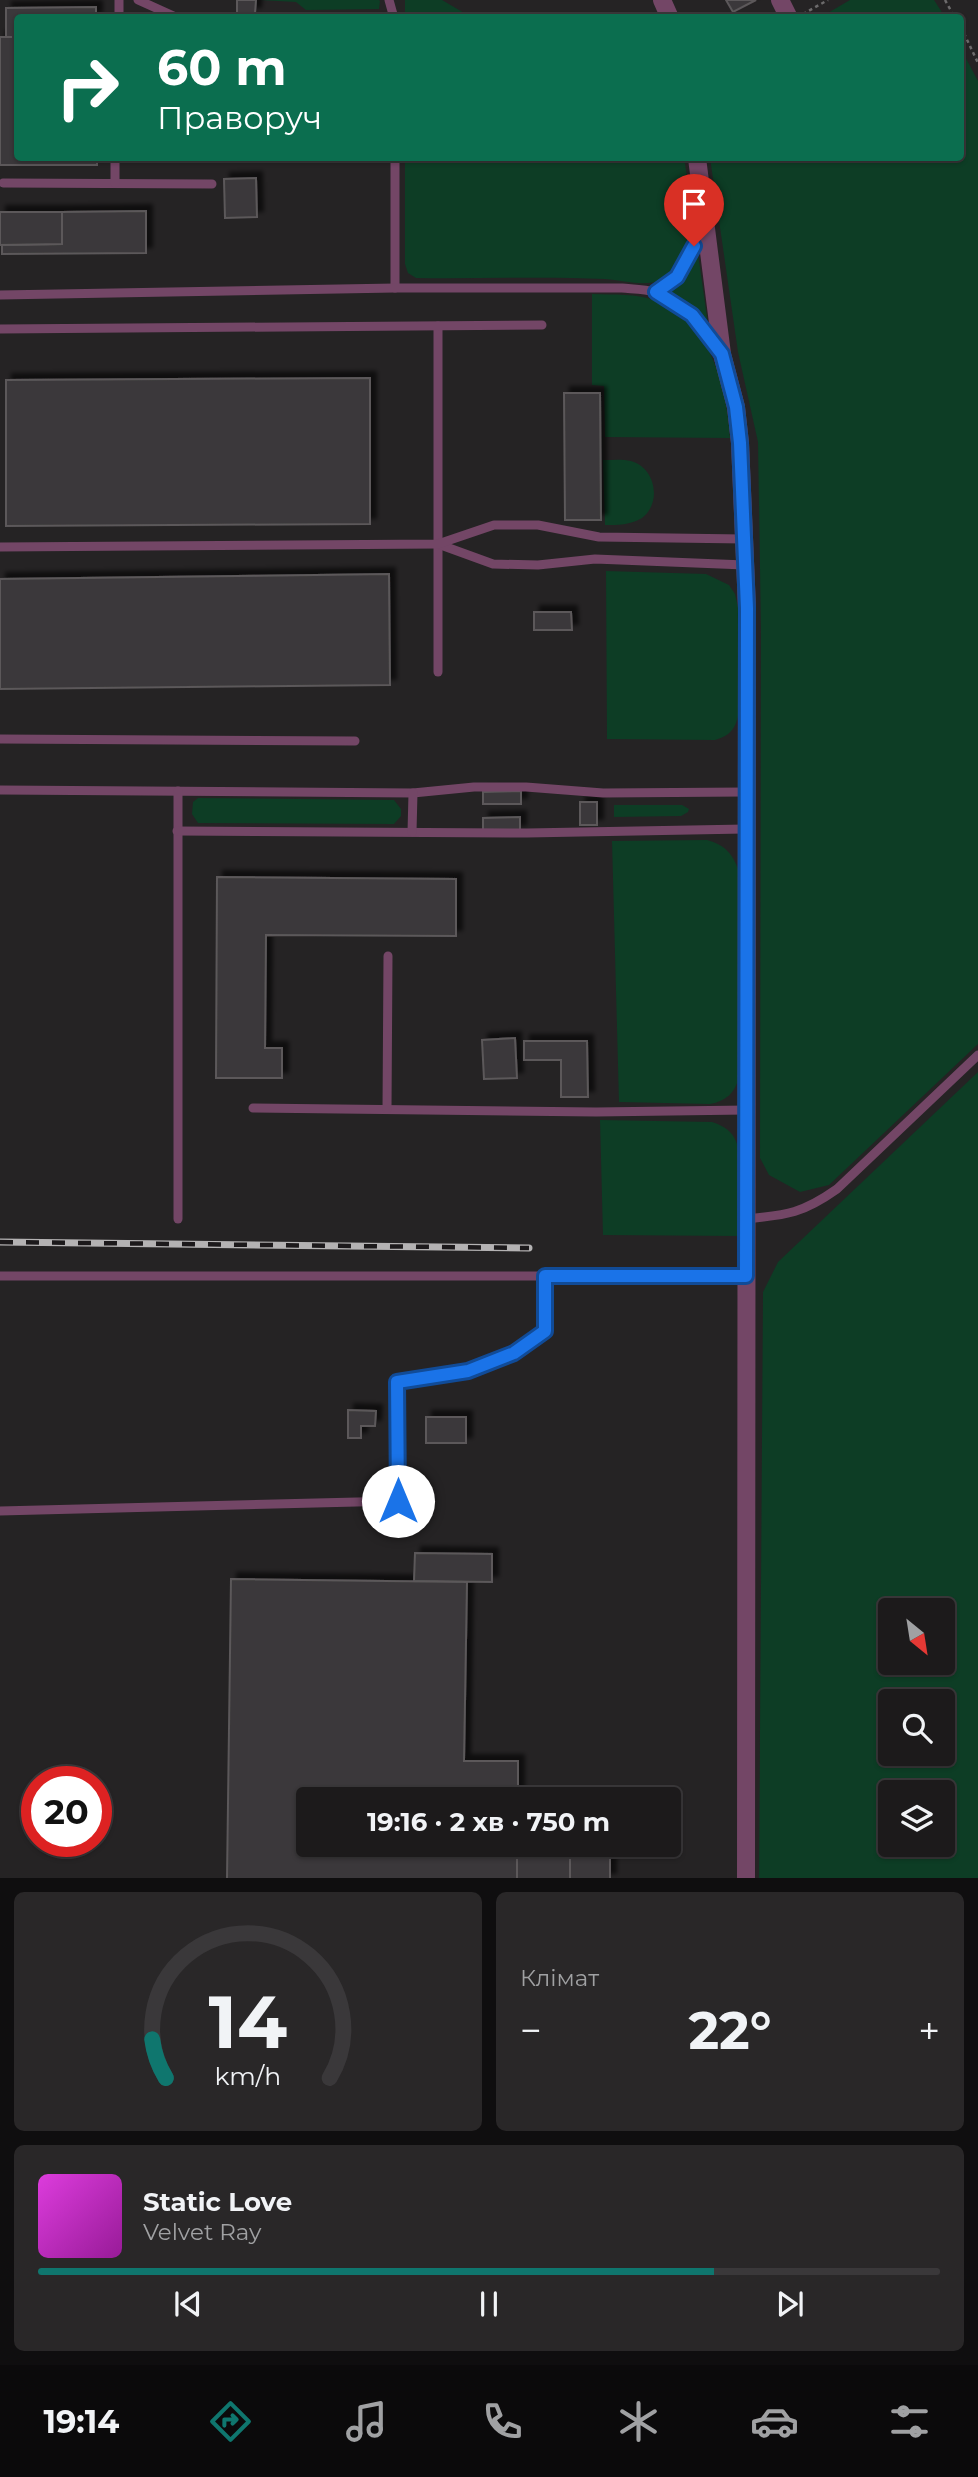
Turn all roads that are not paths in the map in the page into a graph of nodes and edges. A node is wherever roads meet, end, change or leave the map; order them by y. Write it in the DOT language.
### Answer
graph roads {
  1 [pos="138,0"];
  2 [pos="168,14"];
  3 [pos="115,161"];
  4 [pos="395,161"];
  5 [pos="697,161"];
  6 [pos="3,183"];
  7 [pos="115,183"];
  8 [pos="212,184"];
  9 [pos="706,225"];
  10 [pos="395,288"];
  11 [pos="656,292"];
  12 [pos="0,295"];
  13 [pos="542,325"];
  14 [pos="438,326"];
  15 [pos="0,329"];
  16 [pos="722,354"];
  17 [pos="744,539"];
  18 [pos="438,544"];
  19 [pos="0,547"];
  20 [pos="745,565"];
  21 [pos="438,672"];
  22 [pos="0,739"];
  23 [pos="355,741"];
  24 [pos="0,790"];
  25 [pos="178,791"];
  26 [pos="746,792"];
  27 [pos="413,793"];
  28 [pos="745,829"];
  29 [pos="177,831"];
  30 [pos="412,832"];
  31 [pos="388,957"];
  32 [pos="978,1055"];
  33 [pos="253,1108"];
  34 [pos="387,1109"];
  35 [pos="747,1110"];
  36 [pos="178,1219"];
  37 [pos="746,1219"];
  38 [pos="0,1276"];
  39 [pos="545,1276"];
  40 [pos="746,1276"];
  41 [pos="0,1511"];
  42 [pos="746,1878"];
  1 -- 2 [label="lane"];
  3 -- 7 [label="lane"];
  4 -- 10 [label="lane"];
  5 -- 9 [label="street"];
  6 -- 7 [label="lane"];
  7 -- 8 [label="lane"];
  9 -- 11 [label="lane"];
  9 -- 16 [label="street"];
  10 -- 11 [label="lane"];
  10 -- 12 [label="lane"];
  11 -- 16 [label="lane"];
  13 -- 14 [label="lane"];
  14 -- 15 [label="lane"];
  14 -- 18 [label="lane"];
  16 -- 17 [label="street"];
  17 -- 18 [label="lane"];
  17 -- 20 [label="street"];
  18 -- 19 [label="lane"];
  18 -- 20 [label="lane"];
  18 -- 21 [label="lane"];
  20 -- 26 [label="street"];
  22 -- 23 [label="lane"];
  24 -- 25 [label="lane"];
  25 -- 27 [label="lane"];
  25 -- 29 [label="lane"];
  26 -- 27 [label="lane"];
  26 -- 28 [label="street"];
  27 -- 30 [label="lane"];
  28 -- 30 [label="lane"];
  28 -- 35 [label="street"];
  29 -- 30 [label="lane"];
  29 -- 36 [label="lane"];
  31 -- 34 [label="lane"];
  32 -- 37 [label="lane"];
  33 -- 34 [label="lane"];
  34 -- 35 [label="lane"];
  35 -- 37 [label="street"];
  37 -- 40 [label="street"];
  38 -- 39 [label="lane"];
  39 -- 40 [label="lane"];
  39 -- 41 [label="lane"];
  40 -- 42 [label="street"];
}
